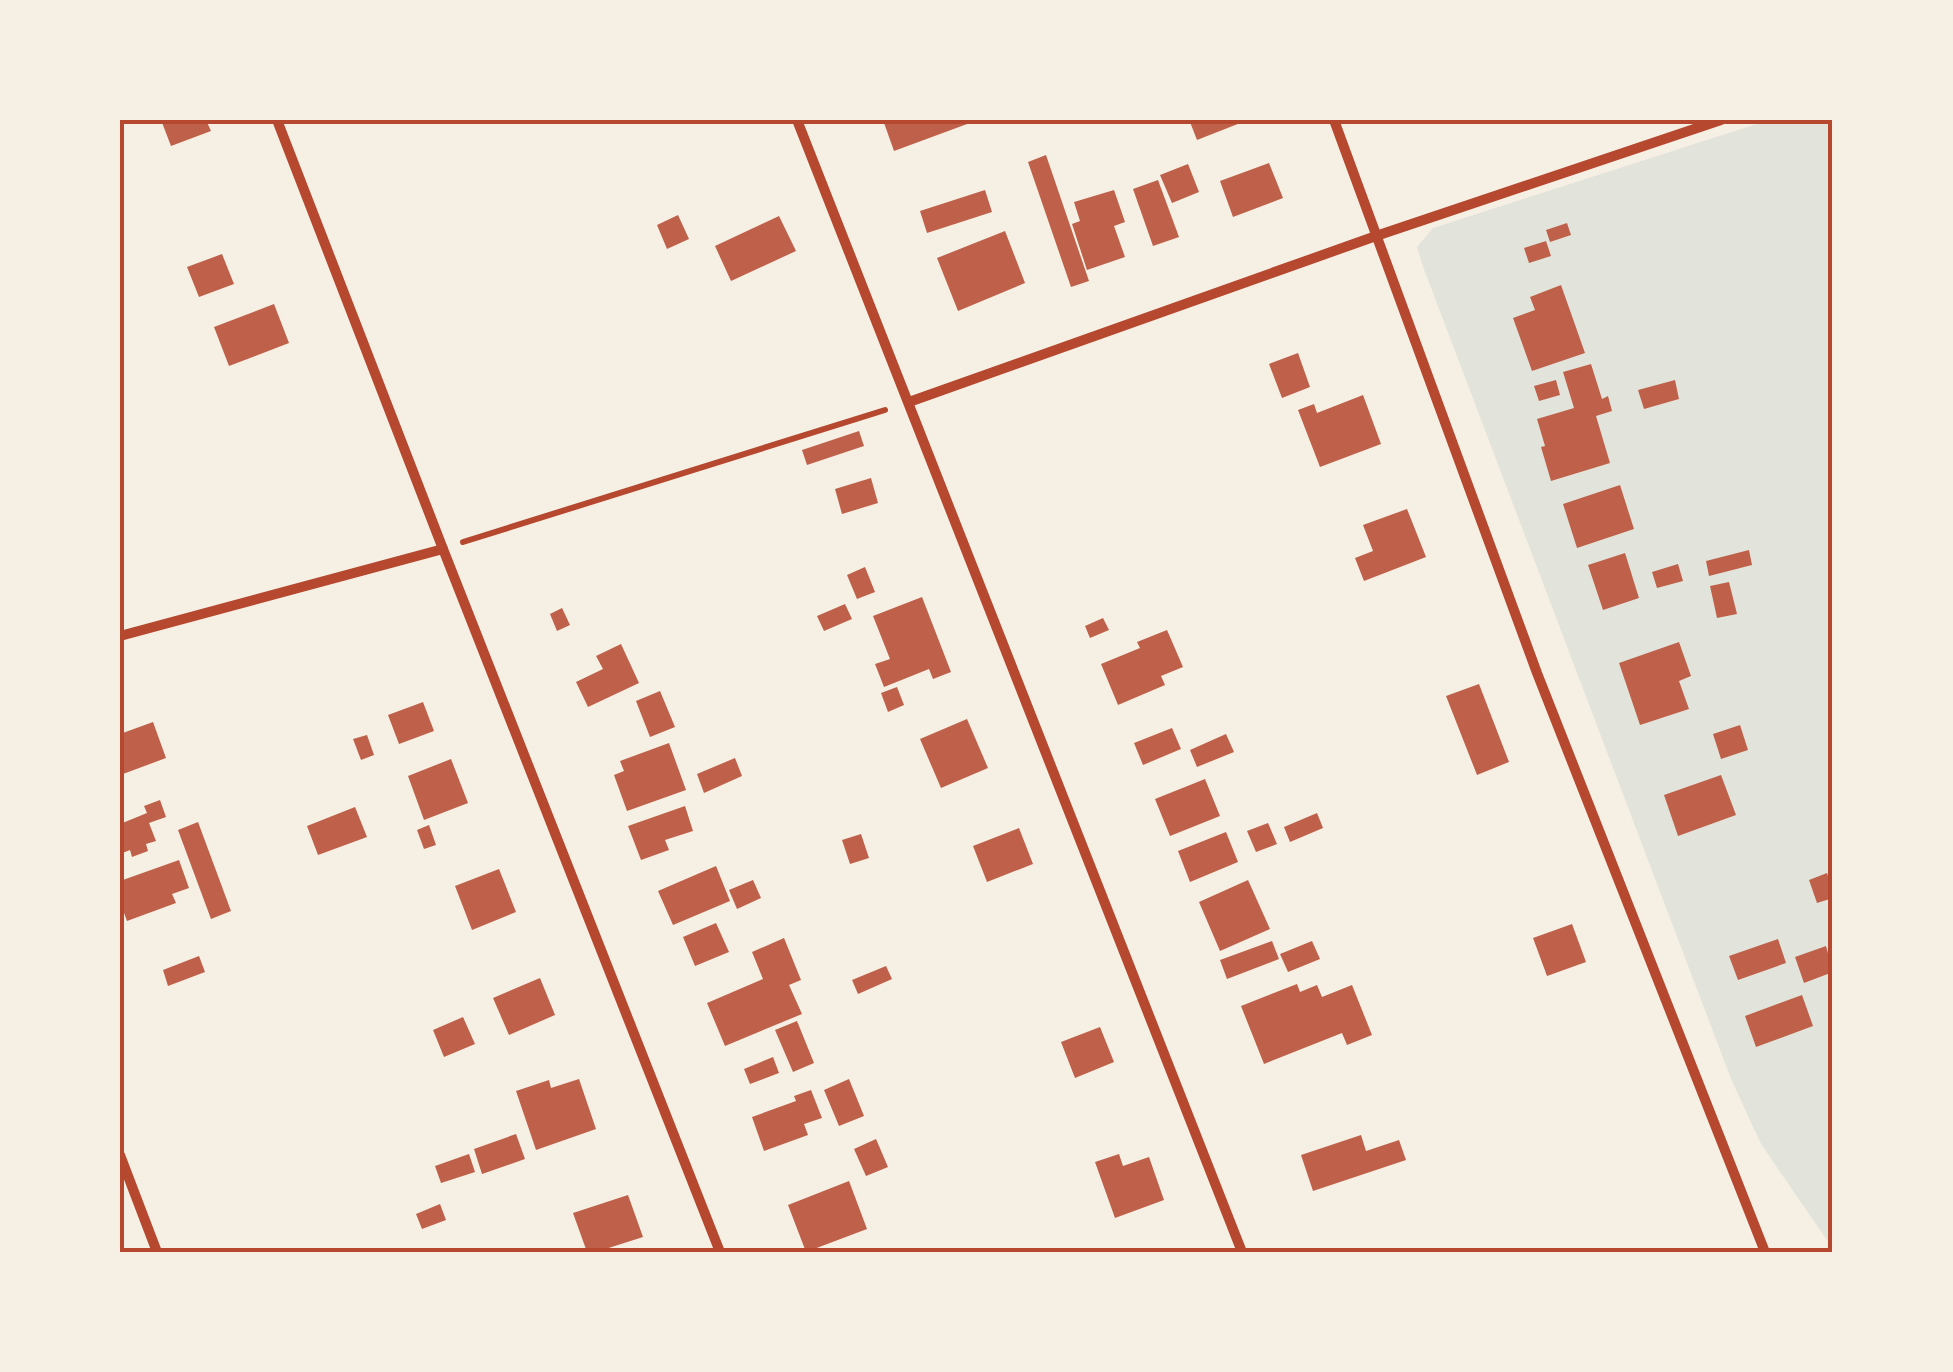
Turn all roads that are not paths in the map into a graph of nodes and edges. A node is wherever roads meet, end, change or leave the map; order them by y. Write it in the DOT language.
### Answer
graph roads {
  1 [pos="277,120"];
  2 [pos="798,120"];
  3 [pos="1334,120"];
  4 [pos="1722,120"];
  5 [pos="1376,236"];
  6 [pos="909,402"];
  7 [pos="442,549"];
  8 [pos="120,636"];
  9 [pos="120,1155"];
  10 [pos="157,1252"];
  11 [pos="720,1252"];
  12 [pos="1242,1252"];
  13 [pos="1765,1252"];
  1 -- 7 [label="street"];
  2 -- 6 [label="street"];
  3 -- 5 [label="street"];
  4 -- 5 [label="street"];
  5 -- 6 [label="street"];
  5 -- 13 [label="street"];
  6 -- 12 [label="street"];
  7 -- 8 [label="street"];
  7 -- 11 [label="street"];
  9 -- 10 [label="street"];
}
